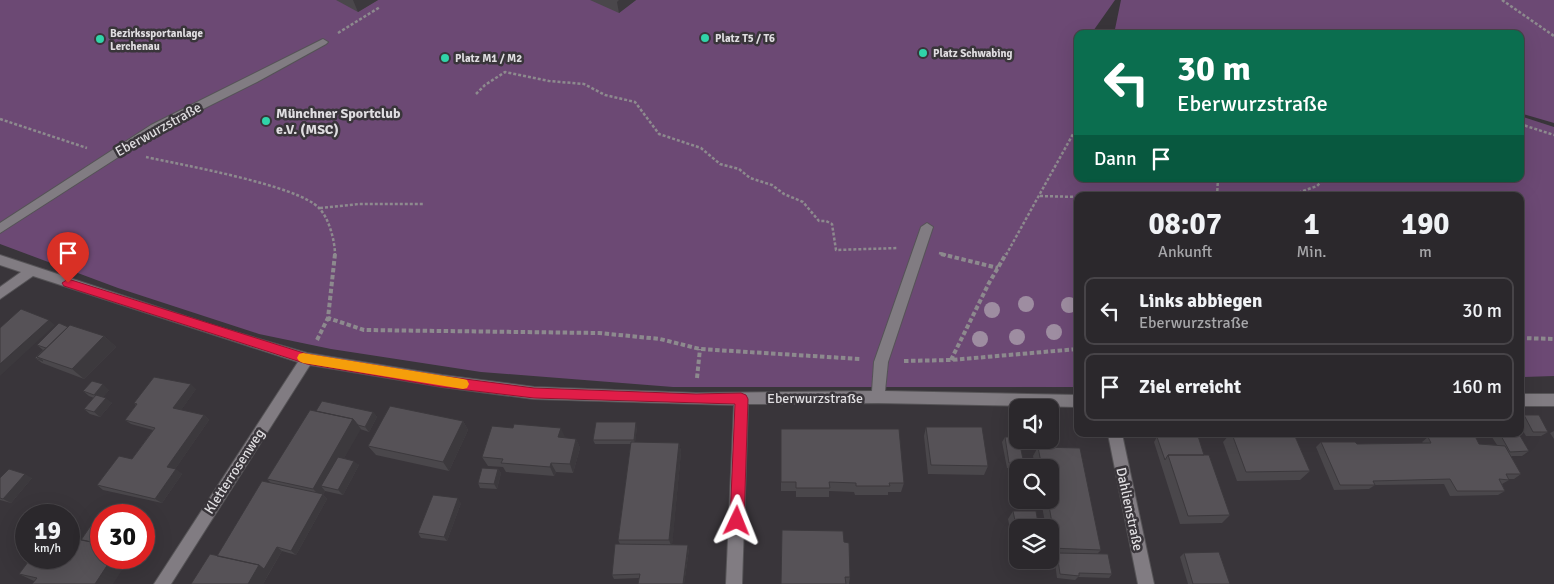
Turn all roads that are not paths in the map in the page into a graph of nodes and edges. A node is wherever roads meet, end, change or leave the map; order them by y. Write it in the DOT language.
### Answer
graph roads {
  1 [pos="323,42"];
  2 [pos="927,227"];
  3 [pos="0,229"];
  4 [pos="0,260"];
  5 [pos="31,271"];
  6 [pos="0,294"];
  7 [pos="307,359"];
  8 [pos="878,398"];
  9 [pos="741,399"];
  10 [pos="1074,400"];
  11 [pos="1524,400"];
  12 [pos="1554,400"];
  13 [pos="1116,437"];
  14 [pos="162,584"];
  15 [pos="734,584"];
  16 [pos="1146,584"];
  1 -- 3 [label="street, Eberwurzstraße"];
  2 -- 8 [label="street"];
  4 -- 5 [label="street, Eberwurzstraße"];
  5 -- 6 [label="street"];
  5 -- 7 [label="street, Eberwurzstraße"];
  7 -- 9 [label="street, Eberwurzstraße"];
  7 -- 14 [label="street, Kletterrosenweg"];
  8 -- 9 [label="street, Eberwurzstraße"];
  8 -- 10 [label="street, Eberwurzstraße"];
  9 -- 15 [label="street"];
  11 -- 12 [label="street"];
  13 -- 16 [label="street, Dahlienstraße"];
}
